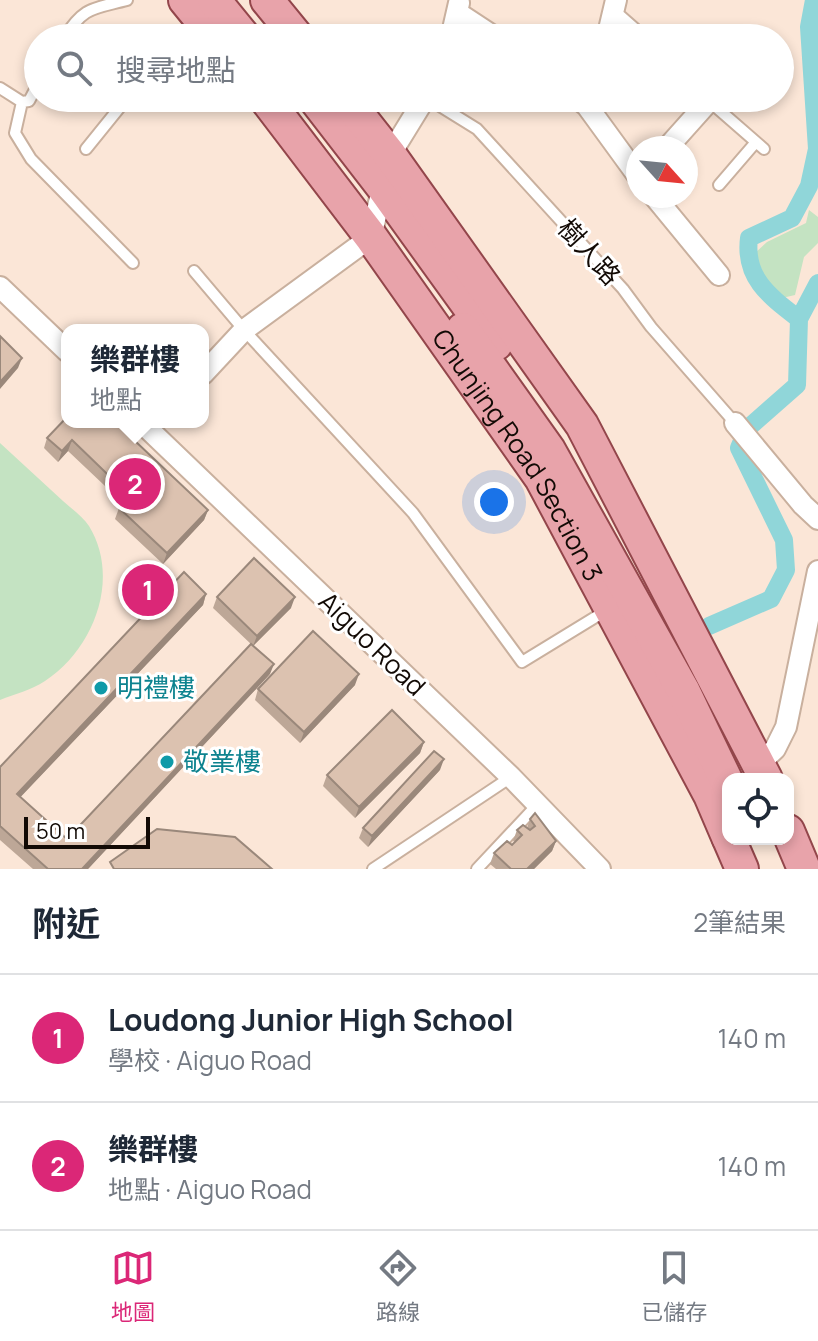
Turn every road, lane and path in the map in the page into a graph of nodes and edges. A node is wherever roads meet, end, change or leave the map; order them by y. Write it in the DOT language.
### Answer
graph roads {
  1 [pos="127,0"];
  2 [pos="185,0"];
  3 [pos="214,0"];
  4 [pos="237,0"];
  5 [pos="267,0"];
  6 [pos="459,7"];
  7 [pos="614,8"];
  8 [pos="73,24"];
  9 [pos="205,24"];
  10 [pos="234,24"];
  11 [pos="255,24"];
  12 [pos="287,24"];
  13 [pos="479,24"];
  14 [pos="627,24"];
  15 [pos="0,88"];
  16 [pos="22,102"];
  17 [pos="116,112"];
  18 [pos="279,112"];
  19 [pos="303,112"];
  20 [pos="322,112"];
  21 [pos="356,112"];
  22 [pos="417,112"];
  23 [pos="449,112"];
  24 [pos="592,112"];
  25 [pos="703,112"];
  26 [pos="722,112"];
  27 [pos="679,136"];
  28 [pos="86,149"];
  29 [pos="390,155"];
  30 [pos="626,159"];
  31 [pos="719,185"];
  32 [pos="664,208"];
  33 [pos="377,210"];
  34 [pos="133,263"];
  35 [pos="194,271"];
  36 [pos="719,275"];
  37 [pos="0,287"];
  38 [pos="244,330"];
  39 [pos="61,345"];
  40 [pos="209,368"];
  41 [pos="735,423"];
  42 [pos="152,428"];
  43 [pos="818,519"];
  44 [pos="818,571"];
  45 [pos="609,609"];
  46 [pos="735,773"];
  47 [pos="736,773"];
  48 [pos="737,773"];
  49 [pos="748,773"];
  50 [pos="511,777"];
  51 [pos="538,804"];
  52 [pos="731,845"];
  53 [pos="752,845"];
  54 [pos="775,845"];
  55 [pos="794,845"];
  56 [pos="373,869"];
  57 [pos="477,869"];
  58 [pos="599,869"];
  59 [pos="742,869"];
  60 [pos="762,869"];
  61 [pos="785,869"];
  62 [pos="804,869"];
  1 -- 8 [label="lane"];
  2 -- 9 [label="main road"];
  3 -- 10 [label="main road"];
  4 -- 11 [label="main road"];
  5 -- 12 [label="main road"];
  6 -- 13 [label="street"];
  7 -- 14 [label="street"];
  15 -- 16 [label="lane"];
  16 -- 34 [label="lane"];
  17 -- 28 [label="lane"];
  18 -- 33 [label="main road, Chunjing Road Section 3"];
  19 -- 33 [label="main road, Chunjing Road Section 3"];
  20 -- 33 [label="main road, Chunjing Road Section 3"];
  21 -- 29 [label="main road, Chunjing Road Section 3"];
  22 -- 29 [label="street"];
  23 -- 41 [label="lane, 樹人路"];
  24 -- 30 [label="street"];
  25 -- 27 [label="street"];
  26 -- 31 [label="lane"];
  29 -- 33 [label="street"];
  29 -- 48 [label="main road, Chunjing Road Section 3"];
  32 -- 36 [label="street"];
  33 -- 38 [label="street"];
  33 -- 45 [label="main road, Chunjing Road Section 3"];
  33 -- 47 [label="main road, Chunjing Road Section 3"];
  35 -- 38 [label="lane"];
  37 -- 39 [label="street"];
  38 -- 40 [label="street"];
  38 -- 45 [label="lane"];
  41 -- 43 [label="street"];
  42 -- 50 [label="street, Aiguo Road"];
  44 -- 49 [label="street"];
  45 -- 46 [label="main road, Chunjing Road Section 3"];
  50 -- 51 [label="street, Aiguo Road"];
  50 -- 56 [label="lane"];
  51 -- 57 [label="lane"];
  51 -- 58 [label="street, Aiguo Road"];
  52 -- 59 [label="main road, Chunjing Road Section 3"];
  53 -- 60 [label="main road"];
  54 -- 61 [label="main road"];
  55 -- 62 [label="main road"];
}
